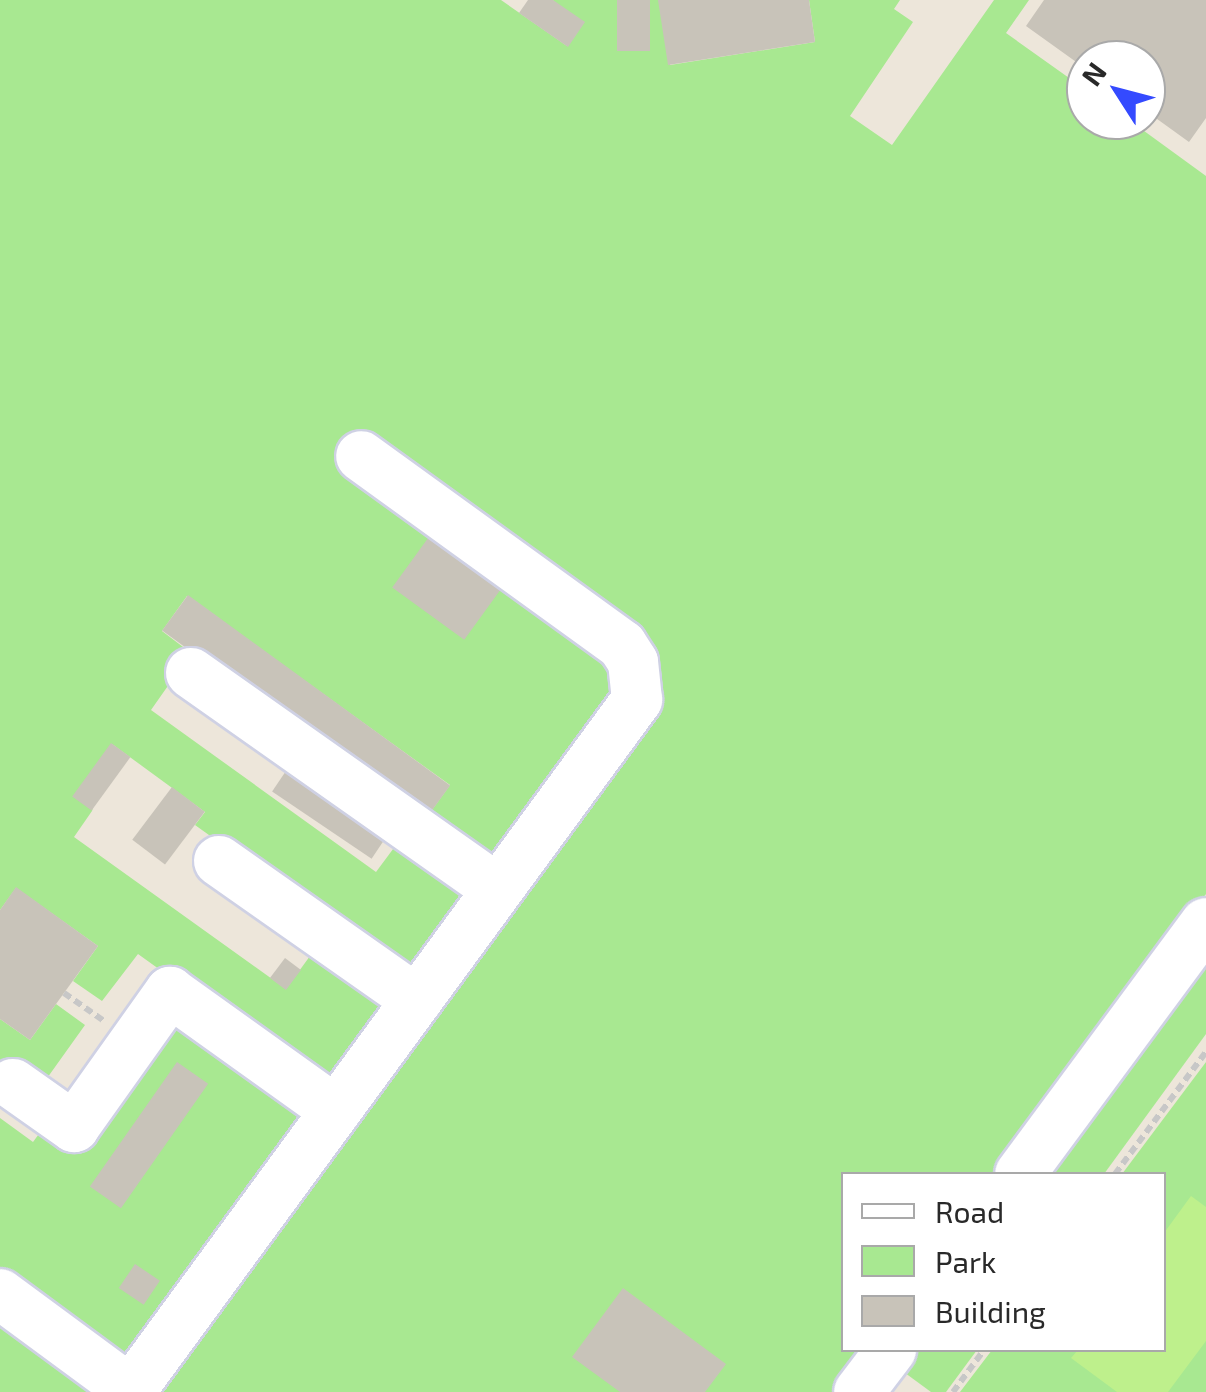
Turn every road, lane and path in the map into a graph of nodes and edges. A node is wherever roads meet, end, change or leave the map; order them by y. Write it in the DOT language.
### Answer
graph roads {
  1 [pos="361,456"];
  2 [pos="191,673"];
  3 [pos="218,860"];
  4 [pos="497,889"];
  5 [pos="1206,923"];
  6 [pos="417,1000"];
  7 [pos="1206,1052"];
  8 [pos="13,1084"];
  9 [pos="336,1111"];
  10 [pos="1021,1172"];
  11 [pos="1116,1172"];
  12 [pos="0,1294"];
  13 [pos="890,1352"];
  14 [pos="983,1352"];
  15 [pos="132,1391"];
  16 [pos="860,1392"];
  17 [pos="953,1392"];
  1 -- 4 [label="street"];
  2 -- 4 [label="street"];
  3 -- 6 [label="street"];
  4 -- 6 [label="street"];
  5 -- 10 [label="street"];
  6 -- 9 [label="street"];
  7 -- 11 [label="path"];
  8 -- 9 [label="street"];
  9 -- 15 [label="street"];
  12 -- 15 [label="street"];
  13 -- 16 [label="street"];
  14 -- 17 [label="path"];
}
